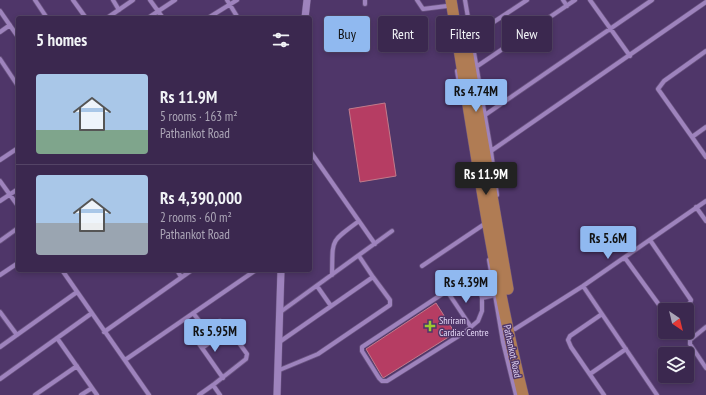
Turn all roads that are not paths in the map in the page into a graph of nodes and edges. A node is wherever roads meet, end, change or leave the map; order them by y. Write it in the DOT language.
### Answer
graph roads {
  1 [pos="35,0"];
  2 [pos="73,0"];
  3 [pos="113,0"];
  4 [pos="133,0"];
  5 [pos="150,0"];
  6 [pos="175,0"];
  7 [pos="237,0"];
  8 [pos="307,0"];
  9 [pos="417,0"];
  10 [pos="446,0"];
  11 [pos="459,0"];
  12 [pos="465,0"];
  13 [pos="526,0"];
  14 [pos="563,0"];
  15 [pos="575,0"];
  16 [pos="590,0"];
  17 [pos="652,0"];
  18 [pos="229,2"];
  19 [pos="645,2"];
  20 [pos="706,2"];
  21 [pos="449,3"];
  22 [pos="567,6"];
  23 [pos="119,10"];
  24 [pos="159,11"];
  25 [pos="0,12"];
  26 [pos="46,16"];
  27 [pos="85,16"];
  28 [pos="110,16"];
  29 [pos="151,16"];
  30 [pos="163,16"];
  31 [pos="211,16"];
  32 [pos="237,16"];
  33 [pos="305,16"];
  34 [pos="468,16"];
  35 [pos="494,22"];
  36 [pos="10,25"];
  37 [pos="611,29"];
  38 [pos="0,32"];
  39 [pos="16,34"];
  40 [pos="706,51"];
  41 [pos="474,52"];
  42 [pos="630,56"];
  43 [pos="0,59"];
  44 [pos="476,67"];
  45 [pos="16,83"];
  46 [pos="485,115"];
  47 [pos="706,127"];
  48 [pos="692,137"];
  49 [pos="16,149"];
  50 [pos="491,151"];
  51 [pos="312,154"];
  52 [pos="706,157"];
  53 [pos="0,160"];
  54 [pos="0,181"];
  55 [pos="16,190"];
  56 [pos="10,194"];
  57 [pos="0,201"];
  58 [pos="706,201"];
  59 [pos="16,203"];
  60 [pos="696,207"];
  61 [pos="359,221"];
  62 [pos="706,221"];
  63 [pos="483,225"];
  64 [pos="497,225"];
  65 [pos="16,229"];
  66 [pos="392,231"];
  67 [pos="650,240"];
  68 [pos="0,241"];
  69 [pos="375,244"];
  70 [pos="359,256"];
  71 [pos="625,258"];
  72 [pos="16,264"];
  73 [pos="422,266"];
  74 [pos="63,272"];
  75 [pos="178,272"];
  76 [pos="190,272"];
  77 [pos="253,272"];
  78 [pos="281,272"];
  79 [pos="0,275"];
  80 [pos="332,275"];
  81 [pos="373,277"];
  82 [pos="182,278"];
  83 [pos="317,286"];
  84 [pos="583,286"];
  85 [pos="447,291"];
  86 [pos="77,292"];
  87 [pos="495,295"];
  88 [pos="482,298"];
  89 [pos="658,303"];
  90 [pos="690,303"];
  91 [pos="331,306"];
  92 [pos="0,312"];
  93 [pos="193,313"];
  94 [pos="92,314"];
  95 [pos="278,314"];
  96 [pos="602,314"];
  97 [pos="204,327"];
  98 [pos="471,327"];
  99 [pos="706,327"];
  100 [pos="229,329"];
  101 [pos="515,329"];
  102 [pos="104,332"];
  103 [pos="17,335"];
  104 [pos="57,338"];
  105 [pos="278,343"];
  106 [pos="0,347"];
  107 [pos="202,348"];
  108 [pos="626,349"];
  109 [pos="125,360"];
  110 [pos="77,366"];
  111 [pos="706,368"];
  112 [pos="277,371"];
  113 [pos="590,374"];
  114 [pos="223,378"];
  115 [pos="0,379"];
  116 [pos="213,385"];
  117 [pos="92,388"];
  118 [pos="35,395"];
  119 [pos="81,395"];
  120 [pos="97,395"];
  121 [pos="149,395"];
  122 [pos="199,395"];
  123 [pos="220,395"];
  124 [pos="277,395"];
  125 [pos="516,395"];
  126 [pos="523,395"];
  127 [pos="530,395"];
  128 [pos="604,395"];
  129 [pos="657,395"];
  1 -- 26 [label="street"];
  2 -- 27 [label="street"];
  3 -- 23 [label="street"];
  4 -- 23 [label="street"];
  5 -- 24 [label="street"];
  6 -- 24 [label="street"];
  7 -- 18 [label="street"];
  8 -- 33 [label="street"];
  9 -- 21 [label="street"];
  10 -- 21 [label="street"];
  11 -- 64 [label="highway"];
  12 -- 34 [label="street"];
  13 -- 35 [label="street"];
  14 -- 22 [label="street"];
  15 -- 22 [label="street"];
  16 -- 37 [label="street"];
  17 -- 19 [label="street"];
  18 -- 31 [label="street"];
  18 -- 32 [label="street"];
  19 -- 37 [label="street"];
  20 -- 42 [label="street"];
  21 -- 63 [label="street"];
  21 -- 126 [label="highway, Pathankot Road"];
  22 -- 44 [label="street"];
  23 -- 28 [label="street"];
  24 -- 29 [label="street"];
  24 -- 30 [label="street"];
  25 -- 36 [label="street"];
  36 -- 38 [label="street"];
  36 -- 39 [label="street"];
  37 -- 42 [label="street"];
  37 -- 46 [label="street"];
  40 -- 48 [label="street"];
  41 -- 44 [label="street"];
  42 -- 50 [label="street"];
  43 -- 45 [label="street"];
  44 -- 46 [label="street"];
  46 -- 50 [label="street"];
  47 -- 48 [label="street"];
  48 -- 52 [label="street"];
  49 -- 53 [label="street"];
  50 -- 64 [label="street"];
  51 -- 61 [label="street"];
  54 -- 56 [label="street"];
  55 -- 56 [label="street"];
  56 -- 57 [label="street"];
  56 -- 59 [label="street"];
  58 -- 60 [label="street"];
  60 -- 62 [label="street"];
  60 -- 67 [label="street"];
  61 -- 69 [label="street"];
  61 -- 80 [label="street"];
  63 -- 73 [label="street"];
  63 -- 87 [label="street"];
  64 -- 101 [label="highway"];
  65 -- 68 [label="street"];
  66 -- 69 [label="street"];
  67 -- 71 [label="street"];
  67 -- 90 [label="street"];
  69 -- 70 [label="street"];
  70 -- 80 [label="street"];
  70 -- 81 [label="street"];
  71 -- 84 [label="street"];
  71 -- 89 [label="street"];
  72 -- 79 [label="street"];
  74 -- 86 [label="street"];
  75 -- 82 [label="street"];
  76 -- 82 [label="street"];
  77 -- 93 [label="street"];
  78 -- 95 [label="street"];
  80 -- 83 [label="street"];
  81 -- 91 [label="street"];
  81 -- 112 [label="street"];
  82 -- 102 [label="street"];
  83 -- 91 [label="street"];
  83 -- 95 [label="street"];
  84 -- 96 [label="street"];
  84 -- 101 [label="street"];
  85 -- 88 [label="street"];
  85 -- 98 [label="street"];
  85 -- 98 [label="street"];
  86 -- 94 [label="street"];
  86 -- 103 [label="street"];
  87 -- 88 [label="street"];
  87 -- 125 [label="street"];
  88 -- 98 [label="street"];
  91 -- 105 [label="street"];
  92 -- 103 [label="street"];
  93 -- 97 [label="street"];
  93 -- 109 [label="street"];
  94 -- 102 [label="street"];
  94 -- 104 [label="street"];
  95 -- 105 [label="street"];
  96 -- 108 [label="street"];
  96 -- 113 [label="street"];
  97 -- 100 [label="street"];
  97 -- 107 [label="street"];
  99 -- 111 [label="street"];
  100 -- 107 [label="street"];
  100 -- 114 [label="street"];
  101 -- 127 [label="highway"];
  102 -- 109 [label="street"];
  103 -- 106 [label="street"];
  104 -- 110 [label="street"];
  104 -- 115 [label="street"];
  105 -- 112 [label="street"];
  107 -- 114 [label="street"];
  108 -- 113 [label="street"];
  108 -- 129 [label="street"];
  109 -- 121 [label="street"];
  110 -- 117 [label="street"];
  110 -- 118 [label="street"];
  112 -- 124 [label="street"];
  113 -- 128 [label="street"];
  114 -- 116 [label="street"];
  116 -- 122 [label="street"];
  116 -- 123 [label="street"];
  117 -- 119 [label="street"];
  117 -- 120 [label="street"];
}
